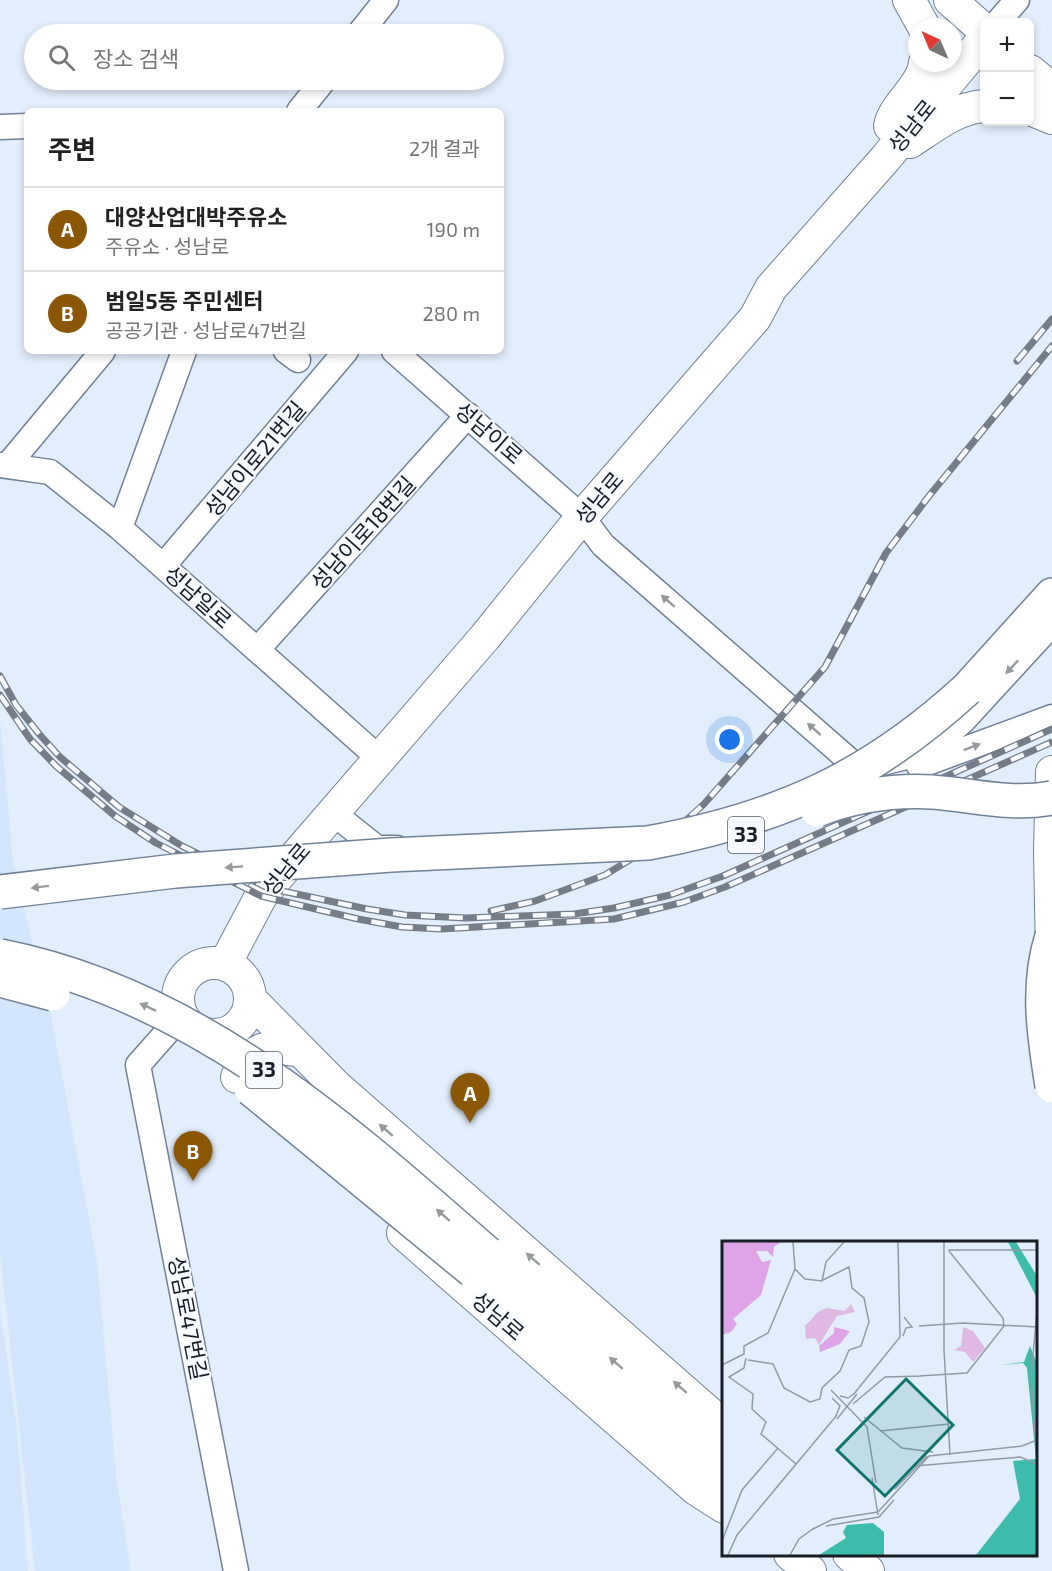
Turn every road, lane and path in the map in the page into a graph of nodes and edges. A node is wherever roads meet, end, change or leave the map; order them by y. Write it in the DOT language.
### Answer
graph roads {
  1 [pos="386,0"];
  2 [pos="909,0"];
  3 [pos="950,0"];
  4 [pos="1017,0"];
  5 [pos="919,18"];
  6 [pos="1001,18"];
  7 [pos="367,24"];
  8 [pos="980,26"];
  9 [pos="980,44"];
  10 [pos="923,72"];
  11 [pos="1030,72"];
  12 [pos="1052,89"];
  13 [pos="316,90"];
  14 [pos="980,107"];
  15 [pos="301,108"];
  16 [pos="1034,111"];
  17 [pos="1052,118"];
  18 [pos="24,126"];
  19 [pos="0,127"];
  20 [pos="885,159"];
  21 [pos="100,354"];
  22 [pos="183,354"];
  23 [pos="343,354"];
  24 [pos="397,354"];
  25 [pos="468,415"];
  26 [pos="4,466"];
  27 [pos="582,517"];
  28 [pos="120,528"];
  29 [pos="163,566"];
  30 [pos="1052,595"];
  31 [pos="1052,624"];
  32 [pos="257,650"];
  33 [pos="1052,717"];
  34 [pos="380,759"];
  35 [pos="858,768"];
  36 [pos="1052,772"];
  37 [pos="1052,798"];
  38 [pos="333,813"];
  39 [pos="309,841"];
  40 [pos="391,855"];
  41 [pos="0,892"];
  42 [pos="1052,936"];
  43 [pos="0,956"];
  44 [pos="1052,957"];
  45 [pos="225,964"];
  46 [pos="0,981"];
  47 [pos="251,1000"];
  48 [pos="182,1015"];
  49 [pos="210,1035"];
  50 [pos="301,1050"];
  51 [pos="237,1077"];
  52 [pos="1052,1086"];
  53 [pos="480,1262"];
  54 [pos="722,1425"];
  55 [pos="722,1455"];
  56 [pos="722,1486"];
  57 [pos="722,1506"];
  58 [pos="792,1556"];
  59 [pos="851,1556"];
  60 [pos="236,1571"];
  61 [pos="810,1571"];
  62 [pos="868,1571"];
  1 -- 7 [label="street"];
  2 -- 5 [label="main road"];
  3 -- 8 [label="main road"];
  4 -- 6 [label="street"];
  9 -- 20 [label="main road, 성남로"];
  10 -- 20 [label="main road"];
  11 -- 12 [label="main road"];
  13 -- 15 [label="street"];
  14 -- 20 [label="main road"];
  16 -- 17 [label="main road"];
  18 -- 19 [label="street"];
  20 -- 27 [label="main road, 성남로"];
  21 -- 26 [label="street"];
  22 -- 28 [label="street"];
  23 -- 29 [label="street, 성남이로21번길"];
  24 -- 25 [label="street, 성남이로"];
  25 -- 27 [label="street, 성남이로"];
  25 -- 32 [label="street, 성남이로18번길"];
  26 -- 28 [label="street, 성남일로"];
  27 -- 34 [label="main road, 성남로"];
  35 -- 27 [label="street, 성남이로, one-way"];
  28 -- 29 [label="street, 성남일로"];
  29 -- 32 [label="street, 성남일로"];
  30 -- 40 [label="highway, bridge"];
  31 -- 35 [label="street, one-way"];
  32 -- 34 [label="street, 성남일로"];
  39 -- 33 [label="street, one-way"];
  34 -- 38 [label="main road, 성남로"];
  35 -- 38 [label="street"];
  36 -- 44 [label="main road"];
  37 -- 40 [label="highway, 33, bridge"];
  38 -- 39 [label="main road, 성남로"];
  39 -- 45 [label="main road, 성남로"];
  40 -- 41 [label="highway, one-way, bridge"];
  42 -- 52 [label="highway, bridge"];
  53 -- 43 [label="highway, 33, one-way, bridge"];
  45 -- 47 [label="main road"];
  45 -- 48 [label="main road"];
  46 -- 53 [label="highway, 33, bridge"];
  47 -- 49 [label="main road"];
  47 -- 50 [label="main road"];
  48 -- 49 [label="main road"];
  48 -- 60 [label="street, 성남로47번길"];
  49 -- 51 [label="main road, 성남로"];
  50 -- 51 [label="main road"];
  54 -- 50 [label="main road, one-way"];
  51 -- 57 [label="main road, 성남로"];
  55 -- 53 [label="highway, 성남로 / 33, one-way"];
  53 -- 56 [label="highway, 성남로 / 33"];
  58 -- 61 [label="main road"];
  59 -- 62 [label="main road"];
}
